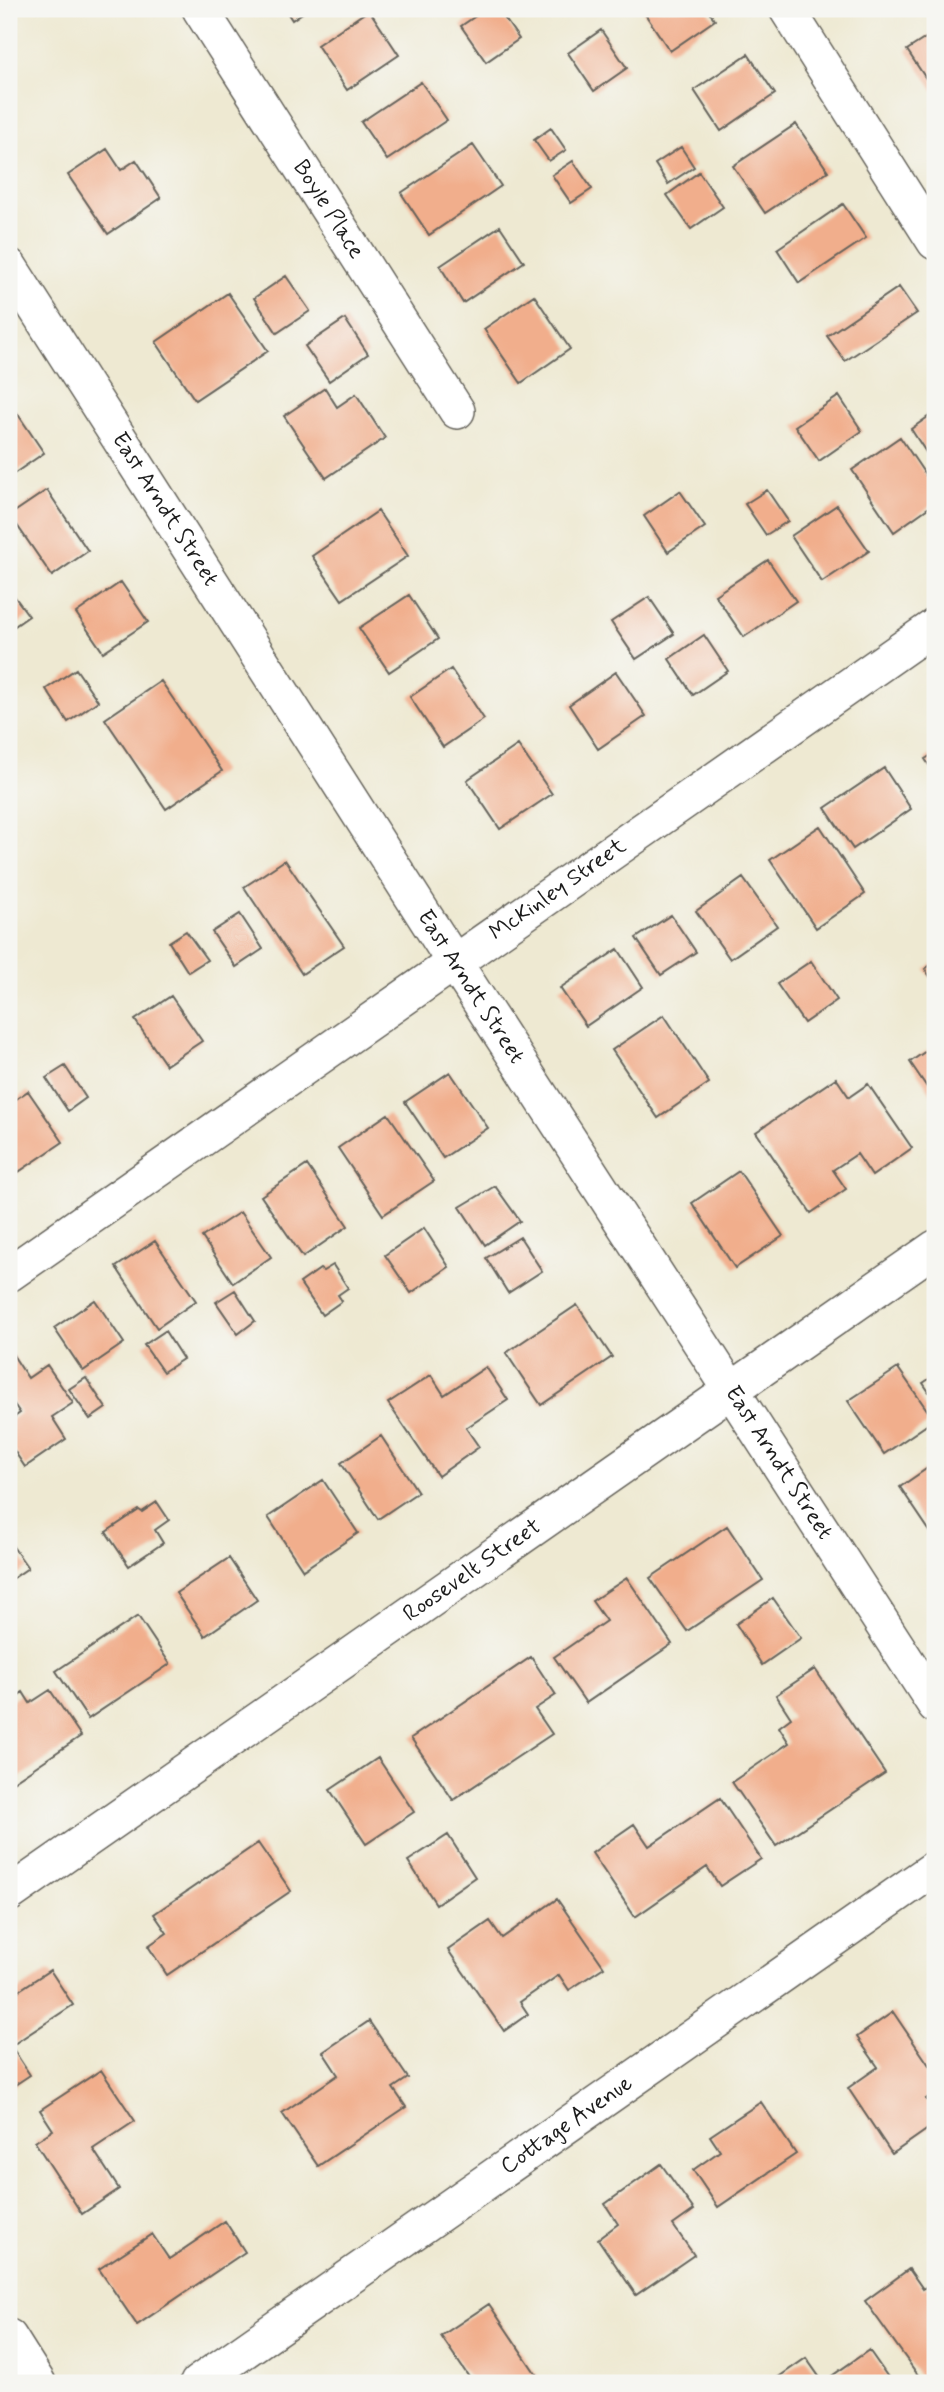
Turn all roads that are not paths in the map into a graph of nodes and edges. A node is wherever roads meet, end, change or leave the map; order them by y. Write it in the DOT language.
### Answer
graph roads {
  1 [pos="200,9"];
  2 [pos="787,9"];
  3 [pos="935,242"];
  4 [pos="9,266"];
  5 [pos="457,411"];
  6 [pos="935,626"];
  7 [pos="454,962"];
  8 [pos="935,1248"];
  9 [pos="9,1274"];
  10 [pos="732,1390"];
  11 [pos="935,1705"];
  12 [pos="935,1868"];
  13 [pos="9,1894"];
  14 [pos="9,2337"];
  15 [pos="38,2383"];
  16 [pos="198,2383"];
  1 -- 5 [label="street, Boyle Place"];
  2 -- 3 [label="street"];
  4 -- 7 [label="street, East Arndt Street"];
  6 -- 7 [label="street, McKinley Street"];
  7 -- 9 [label="street, McKinley Street"];
  7 -- 10 [label="street, East Arndt Street"];
  8 -- 10 [label="street, Roosevelt Street"];
  10 -- 11 [label="street, East Arndt Street"];
  10 -- 13 [label="street, Roosevelt Street"];
  12 -- 16 [label="street, Cottage Avenue"];
  14 -- 15 [label="street"];
}
